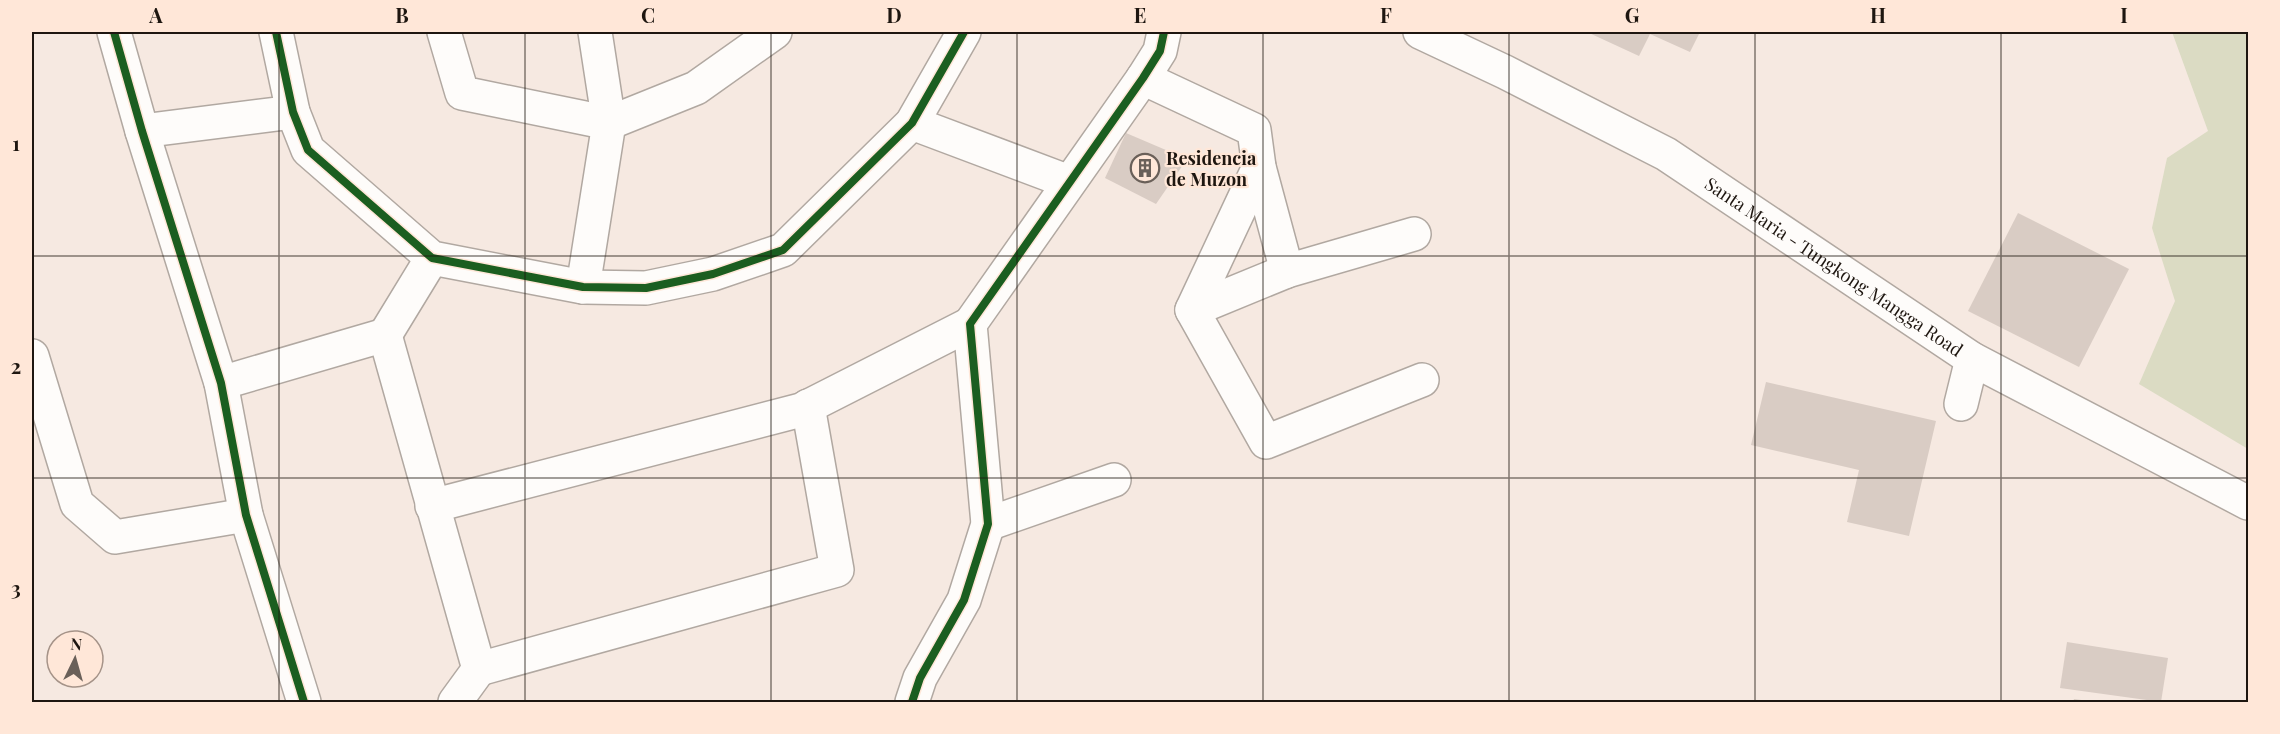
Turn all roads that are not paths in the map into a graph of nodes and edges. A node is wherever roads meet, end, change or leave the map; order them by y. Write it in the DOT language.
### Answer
graph roads {
  1 [pos="114,32"];
  2 [pos="276,32"];
  3 [pos="444,32"];
  4 [pos="595,32"];
  5 [pos="775,32"];
  6 [pos="964,32"];
  7 [pos="1190,32"];
  8 [pos="1420,32"];
  9 [pos="1162,41"];
  10 [pos="1143,78"];
  11 [pos="293,112"];
  12 [pos="609,123"];
  13 [pos="912,123"];
  14 [pos="142,131"];
  15 [pos="1259,167"];
  16 [pos="1069,182"];
  17 [pos="1414,234"];
  18 [pos="432,258"];
  19 [pos="1287,271"];
  20 [pos="583,286"];
  21 [pos="1192,310"];
  22 [pos="970,324"];
  23 [pos="385,335"];
  24 [pos="32,356"];
  25 [pos="1972,358"];
  26 [pos="1422,380"];
  27 [pos="221,383"];
  28 [pos="37,393"];
  29 [pos="1961,404"];
  30 [pos="808,406"];
  31 [pos="1114,480"];
  32 [pos="2248,503"];
  33 [pos="432,506"];
  34 [pos="246,515"];
  35 [pos="988,524"];
  36 [pos="479,669"];
  37 [pos="304,702"];
  38 [pos="455,702"];
  39 [pos="912,702"];
  1 -- 14 [label="street"];
  2 -- 11 [label="street"];
  3 -- 12 [label="street"];
  4 -- 12 [label="street"];
  5 -- 12 [label="street"];
  6 -- 13 [label="street"];
  7 -- 9 [label="street"];
  8 -- 25 [label="street, Santa Maria - Tungkong Mangga Road"];
  9 -- 10 [label="street"];
  10 -- 15 [label="street"];
  10 -- 16 [label="street"];
  11 -- 14 [label="street"];
  11 -- 18 [label="street"];
  12 -- 20 [label="street"];
  13 -- 16 [label="street"];
  13 -- 20 [label="street"];
  14 -- 27 [label="street"];
  15 -- 19 [label="street"];
  15 -- 21 [label="street"];
  16 -- 22 [label="street"];
  17 -- 19 [label="street"];
  18 -- 20 [label="street"];
  18 -- 23 [label="street"];
  19 -- 21 [label="street"];
  21 -- 26 [label="street"];
  22 -- 30 [label="street"];
  22 -- 35 [label="street"];
  23 -- 27 [label="street"];
  23 -- 33 [label="street"];
  24 -- 28 [label="street"];
  25 -- 29 [label="street"];
  25 -- 32 [label="street, Santa Maria - Tungkong Mangga Road"];
  27 -- 34 [label="street"];
  28 -- 34 [label="street"];
  30 -- 33 [label="street"];
  30 -- 36 [label="street"];
  31 -- 35 [label="street"];
  33 -- 36 [label="street"];
  34 -- 37 [label="street"];
  35 -- 39 [label="street"];
  36 -- 38 [label="street"];
}
